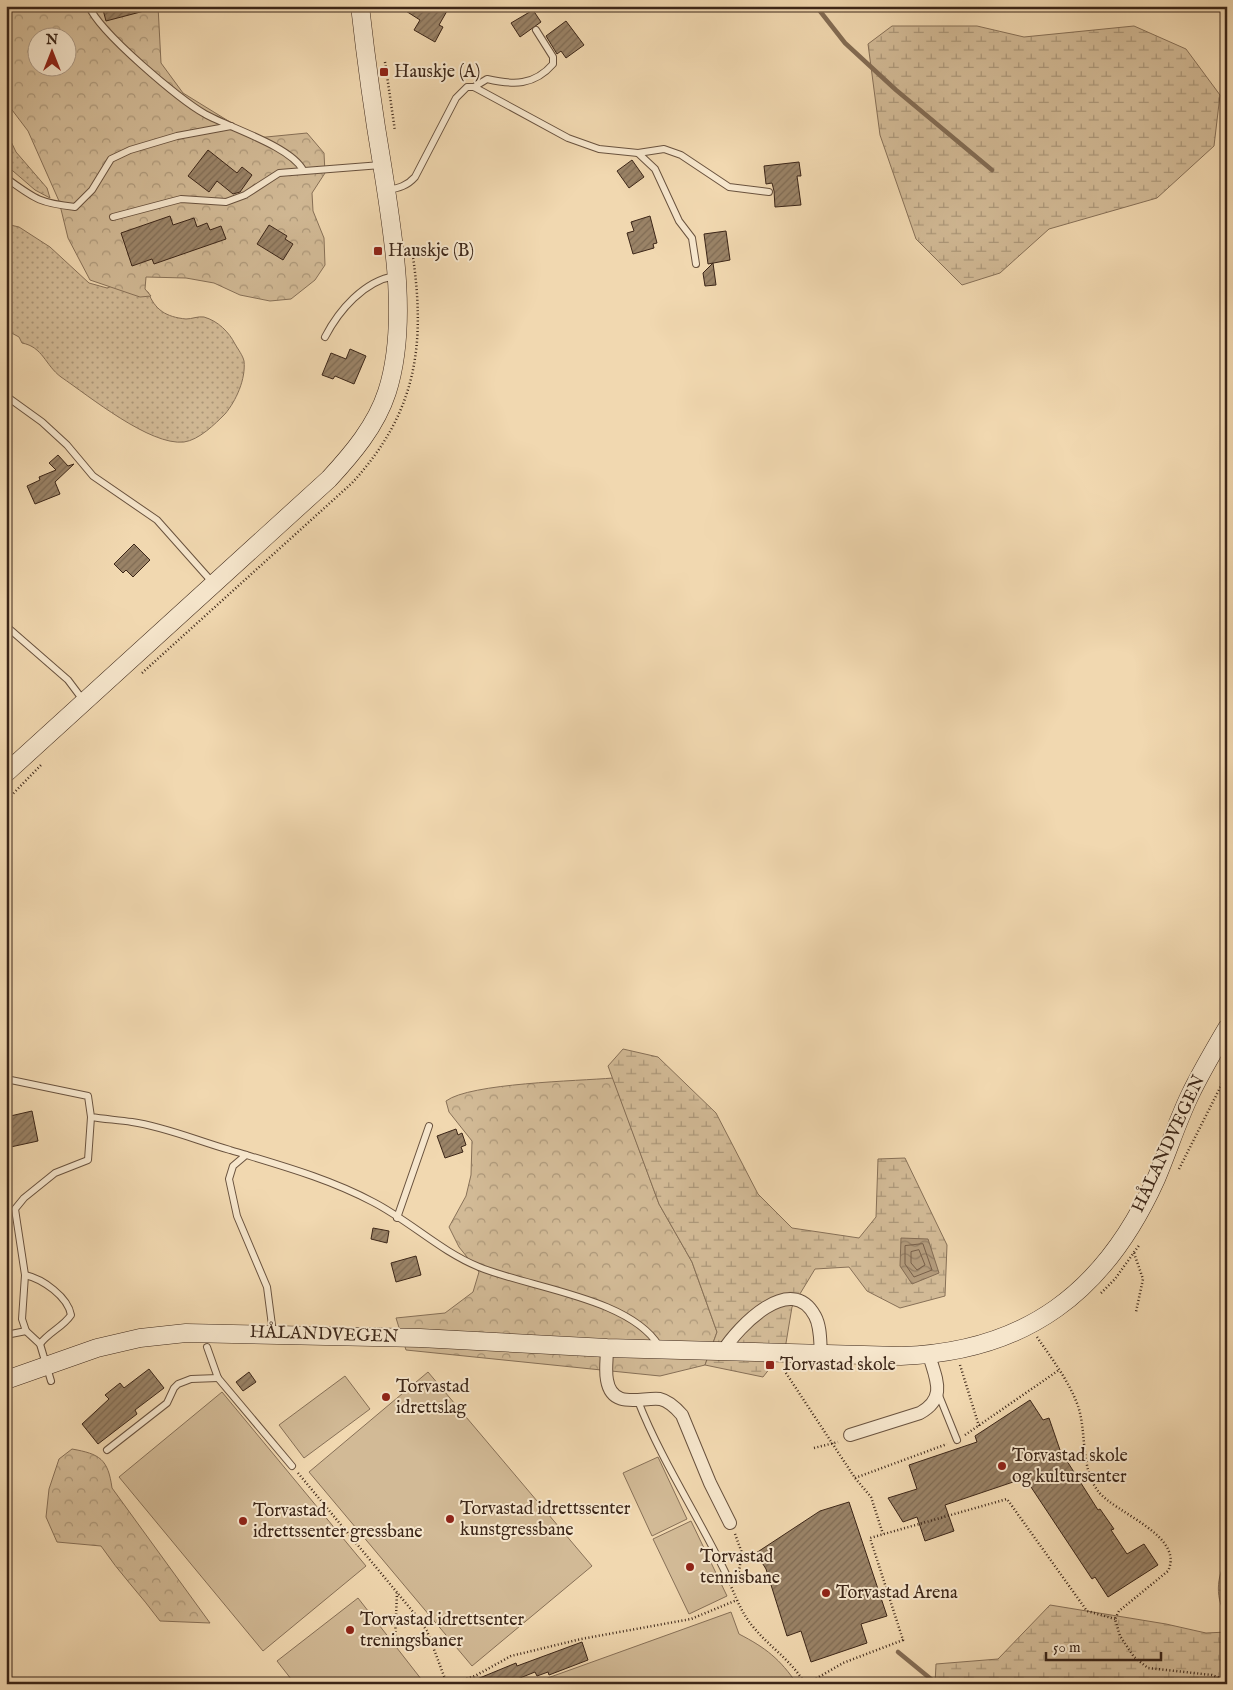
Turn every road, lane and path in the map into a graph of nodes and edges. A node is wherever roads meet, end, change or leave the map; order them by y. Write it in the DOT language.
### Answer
graph roads {
  1 [pos="89,6"];
  2 [pos="360,6"];
  3 [pos="536,30"];
  4 [pos="383,54"];
  5 [pos="474,87"];
  6 [pos="232,126"];
  7 [pos="396,139"];
  8 [pos="638,153"];
  9 [pos="382,165"];
  10 [pos="303,170"];
  11 [pos="6,178"];
  12 [pos="386,190"];
  13 [pos="769,192"];
  14 [pos="113,217"];
  15 [pos="411,241"];
  16 [pos="696,264"];
  17 [pos="396,275"];
  18 [pos="325,337"];
  19 [pos="6,396"];
  20 [pos="214,584"];
  21 [pos="6,626"];
  22 [pos="139,676"];
  23 [pos="84,701"];
  24 [pos="43,763"];
  25 [pos="6,774"];
  26 [pos="6,801"];
  27 [pos="1227,1028"];
  28 [pos="1227,1074"];
  29 [pos="6,1079"];
  30 [pos="91,1117"];
  31 [pos="429,1126"];
  32 [pos="246,1155"];
  33 [pos="1175,1178"];
  34 [pos="397,1218"];
  35 [pos="1144,1237"];
  36 [pos="1134,1253"];
  37 [pos="24,1275"];
  38 [pos="1097,1296"];
  39 [pos="1136,1312"];
  40 [pos="26,1331"];
  41 [pos="273,1333"];
  42 [pos="1042,1334"];
  43 [pos="6,1335"];
  44 [pos="1037,1337"];
  45 [pos="1028,1342"];
  46 [pos="40,1344"];
  47 [pos="206,1347"];
  48 [pos="607,1348"];
  49 [pos="660,1350"];
  50 [pos="723,1351"];
  51 [pos="821,1354"];
  52 [pos="931,1362"];
  53 [pos="967,1363"];
  54 [pos="960,1365"];
  55 [pos="792,1370"];
  56 [pos="1059,1370"];
  57 [pos="48,1374"];
  58 [pos="218,1378"];
  59 [pos="6,1380"];
  60 [pos="938,1393"];
  61 [pos="638,1401"];
  62 [pos="979,1426"];
  63 [pos="850,1435"];
  64 [pos="957,1440"];
  65 [pos="833,1444"];
  66 [pos="814,1448"];
  67 [pos="107,1450"];
  68 [pos="292,1466"];
  69 [pos="855,1478"];
  70 [pos="730,1523"];
  71 [pos="884,1534"];
  72 [pos="727,1576"];
  73 [pos="733,1590"];
  74 [pos="397,1592"];
  75 [pos="737,1600"];
  76 [pos="1115,1619"];
  77 [pos="395,1639"];
  78 [pos="1227,1681"];
  79 [pos="449,1684"];
  80 [pos="806,1684"];
  1 -- 6 [label="lane"];
  2 -- 9 [label="main road"];
  3 -- 5 [label="lane"];
  4 -- 7 [label="path"];
  5 -- 8 [label="lane"];
  5 -- 12 [label="lane"];
  6 -- 10 [label="lane"];
  6 -- 11 [label="lane"];
  8 -- 13 [label="lane"];
  8 -- 16 [label="lane"];
  9 -- 10 [label="lane"];
  9 -- 12 [label="main road"];
  10 -- 14 [label="lane"];
  12 -- 17 [label="main road"];
  15 -- 22 [label="path"];
  17 -- 18 [label="lane"];
  17 -- 20 [label="main road"];
  19 -- 20 [label="lane"];
  20 -- 23 [label="main road"];
  21 -- 23 [label="lane"];
  23 -- 25 [label="main road"];
  24 -- 26 [label="path"];
  27 -- 52 [label="main road, HÅLANDVEGEN"];
  28 -- 33 [label="path"];
  29 -- 30 [label="lane"];
  30 -- 32 [label="lane"];
  30 -- 37 [label="lane"];
  31 -- 34 [label="lane"];
  32 -- 34 [label="lane"];
  32 -- 41 [label="lane"];
  34 -- 49 [label="lane"];
  35 -- 36 [label="path"];
  36 -- 38 [label="path"];
  36 -- 39 [label="path"];
  37 -- 40 [label="lane"];
  37 -- 46 [label="lane"];
  40 -- 43 [label="lane"];
  40 -- 46 [label="lane"];
  41 -- 48 [label="main road, HÅLANDVEGEN"];
  41 -- 57 [label="main road, HÅLANDVEGEN"];
  42 -- 44 [label="path"];
  44 -- 45 [label="path"];
  44 -- 56 [label="path"];
  46 -- 57 [label="lane"];
  47 -- 58 [label="lane"];
  48 -- 49 [label="main road, HÅLANDVEGEN"];
  48 -- 61 [label="street"];
  49 -- 50 [label="main road, HÅLANDVEGEN"];
  50 -- 51 [label="main road, HÅLANDVEGEN"];
  50 -- 51 [label="street"];
  51 -- 52 [label="main road, HÅLANDVEGEN"];
  52 -- 54 [label="path"];
  52 -- 60 [label="street"];
  53 -- 54 [label="path"];
  54 -- 62 [label="path"];
  55 -- 65 [label="path"];
  56 -- 62 [label="path"];
  56 -- 76 [label="path"];
  57 -- 59 [label="main road, HÅLANDVEGEN"];
  58 -- 67 [label="lane"];
  58 -- 68 [label="lane"];
  60 -- 63 [label="street"];
  60 -- 64 [label="lane"];
  61 -- 70 [label="street"];
  61 -- 72 [label="lane"];
  62 -- 64 [label="path"];
  64 -- 69 [label="path"];
  65 -- 66 [label="path"];
  65 -- 69 [label="path"];
  68 -- 74 [label="path"];
  69 -- 71 [label="path"];
  70 -- 73 [label="path"];
  71 -- 76 [label="path"];
  71 -- 80 [label="path"];
  72 -- 73 [label="path"];
  73 -- 75 [label="path"];
  74 -- 77 [label="path"];
  74 -- 79 [label="path"];
  75 -- 79 [label="path"];
  75 -- 80 [label="path"];
  76 -- 78 [label="path"];
}
